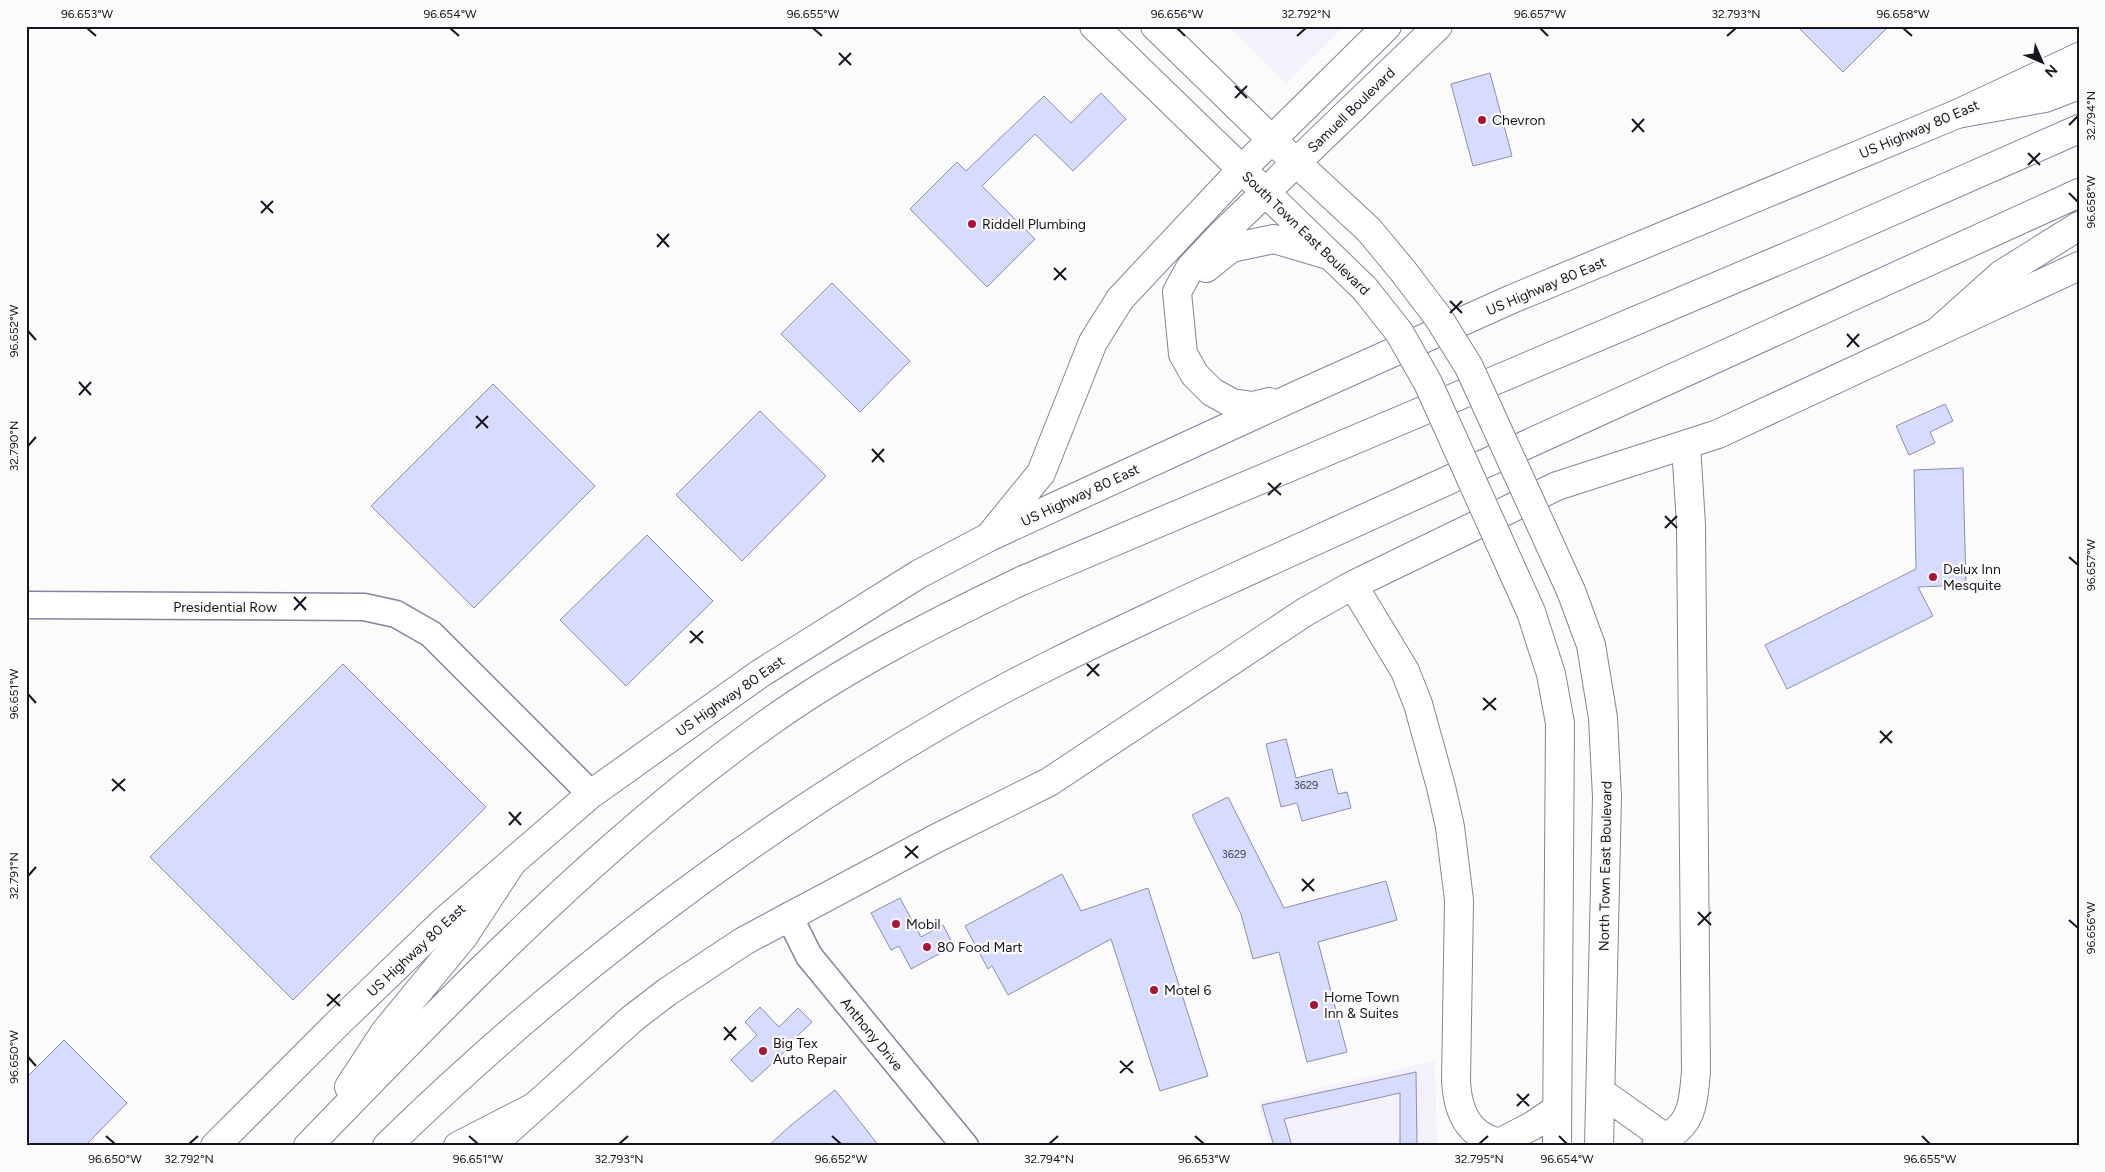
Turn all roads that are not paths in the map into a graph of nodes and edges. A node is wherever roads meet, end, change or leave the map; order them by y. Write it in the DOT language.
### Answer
graph roads {
  1 [pos="1094,26"];
  2 [pos="1155,26"];
  3 [pos="1387,26"];
  4 [pos="1438,26"];
  5 [pos="2079,57"];
  6 [pos="2079,85"];
  7 [pos="1957,114"];
  8 [pos="2079,129"];
  9 [pos="1272,140"];
  10 [pos="1297,163"];
  11 [pos="1241,170"];
  12 [pos="1265,193"];
  13 [pos="2079,193"];
  14 [pos="2079,226"];
  15 [pos="1332,256"];
  16 [pos="2079,266"];
  17 [pos="1180,315"];
  18 [pos="1937,332"];
  19 [pos="1300,394"];
  20 [pos="1686,445"];
  21 [pos="989,536"];
  22 [pos="1353,585"];
  23 [pos="26,605"];
  24 [pos="591,794"];
  25 [pos="511,864"];
  26 [pos="789,916"];
  27 [pos="1601,1092"];
  28 [pos="534,1107"];
  29 [pos="1557,1109"];
  30 [pos="312,1141"];
  31 [pos="1660,1141"];
  32 [pos="1501,1144"];
  33 [pos="215,1146"];
  34 [pos="387,1146"];
  35 [pos="458,1146"];
  36 [pos="491,1146"];
  37 [pos="965,1146"];
  38 [pos="1557,1146"];
  39 [pos="1599,1146"];
  1 -- 11 [label="main road, South Town East Boulevard"];
  2 -- 9 [label="main road"];
  3 -- 9 [label="main road"];
  4 -- 10 [label="main road, Samuell Boulevard"];
  5 -- 7 [label="main road, US Highway 80 East"];
  6 -- 7 [label="main road"];
  7 -- 19 [label="main road, US Highway 80 East"];
  8 -- 30 [label="main road"];
  9 -- 10 [label="main road"];
  9 -- 11 [label="main road"];
  10 -- 12 [label="main road, Samuell Boulevard"];
  10 -- 27 [label="main road, North Town East Boulevard, bridge"];
  11 -- 12 [label="main road, South Town East Boulevard"];
  11 -- 21 [label="main road"];
  12 -- 15 [label="main road, South Town East Boulevard"];
  12 -- 17 [label="main road, Samuell Boulevard"];
  13 -- 34 [label="main road"];
  14 -- 18 [label="main road"];
  15 -- 17 [label="main road"];
  15 -- 29 [label="main road, South Town East Boulevard, bridge"];
  16 -- 18 [label="main road"];
  17 -- 19 [label="main road, Samuell Boulevard"];
  18 -- 20 [label="main road"];
  19 -- 21 [label="main road, US Highway 80 East"];
  20 -- 22 [label="main road"];
  20 -- 31 [label="main road"];
  21 -- 24 [label="main road, US Highway 80 East"];
  22 -- 26 [label="main road"];
  22 -- 32 [label="main road"];
  23 -- 24 [label="street, Presidential Row"];
  24 -- 25 [label="main road, US Highway 80 East"];
  25 -- 30 [label="main road"];
  25 -- 33 [label="main road, US Highway 80 East"];
  26 -- 28 [label="main road"];
  26 -- 37 [label="street, Anthony Drive"];
  27 -- 31 [label="main road"];
  27 -- 39 [label="main road, North Town East Boulevard"];
  28 -- 35 [label="main road"];
  28 -- 36 [label="main road"];
  29 -- 32 [label="main road"];
  29 -- 38 [label="main road"];
}
